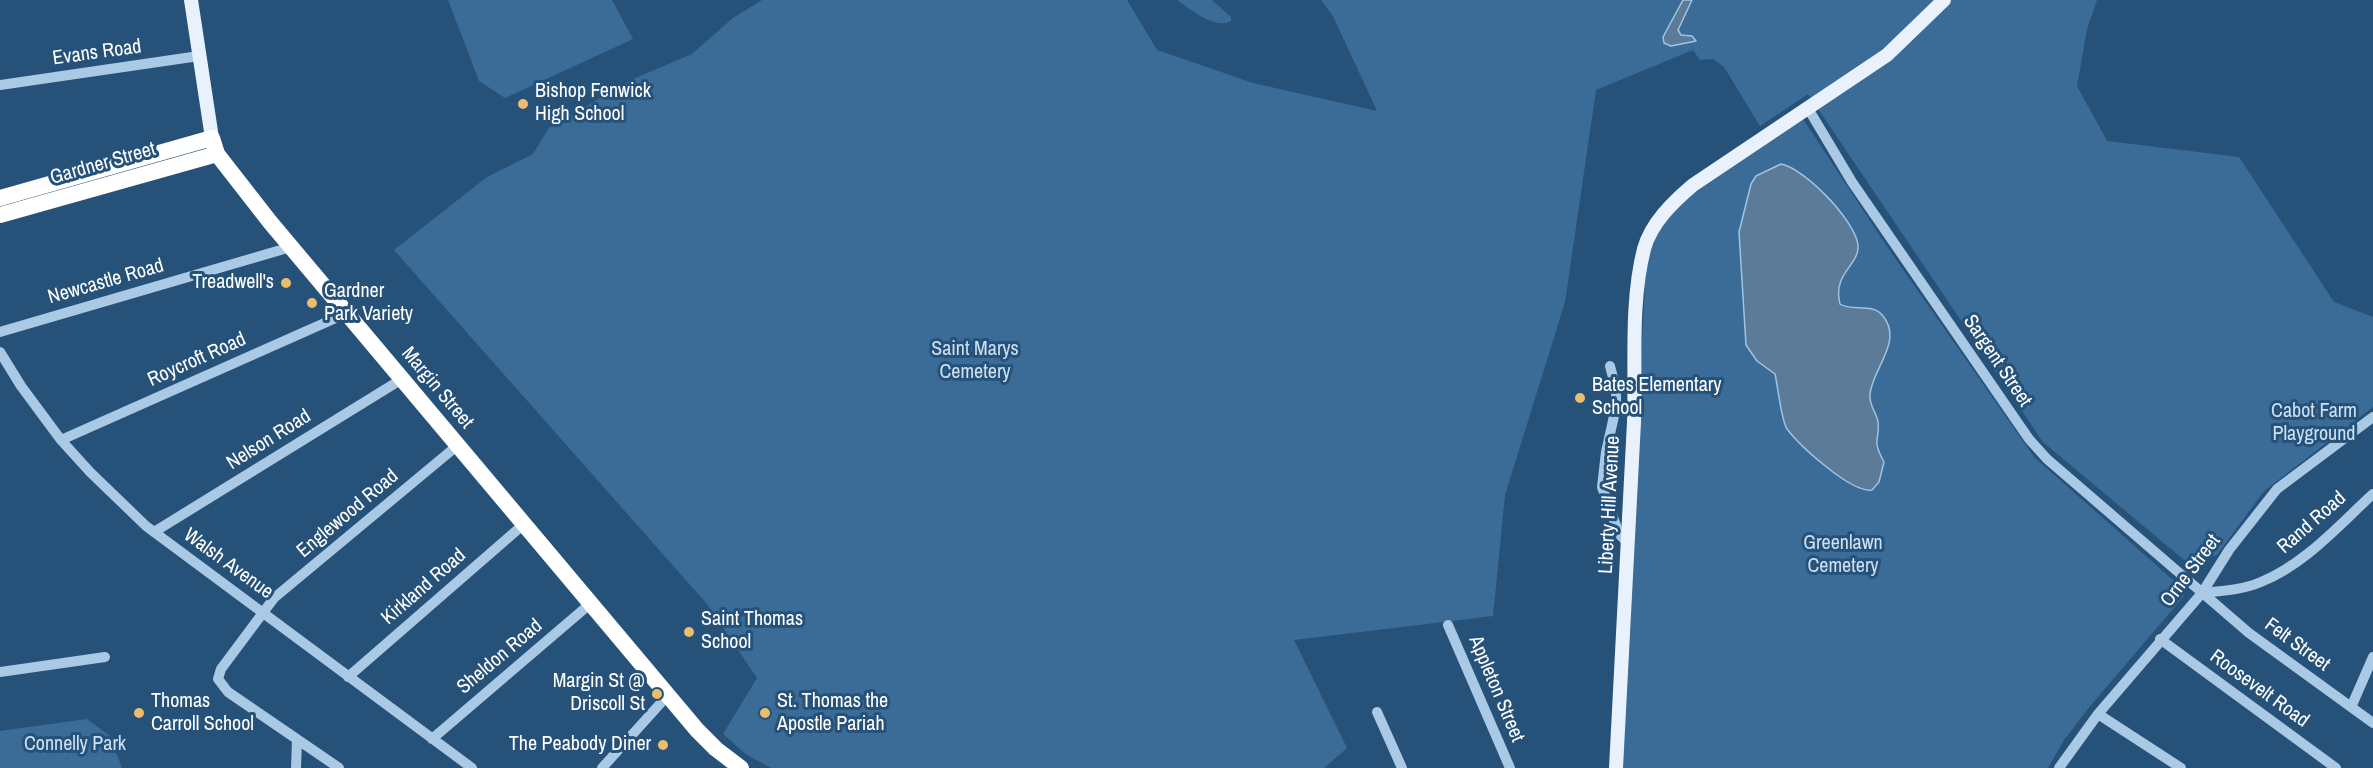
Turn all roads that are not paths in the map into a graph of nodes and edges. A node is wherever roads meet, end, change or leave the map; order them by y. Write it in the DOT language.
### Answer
graph roads {
  1 [pos="191,0"];
  2 [pos="1944,0"];
  3 [pos="199,56"];
  4 [pos="0,85"];
  5 [pos="1809,110"];
  6 [pos="212,138"];
  7 [pos="217,154"];
  8 [pos="49,192"];
  9 [pos="0,198"];
  10 [pos="0,215"];
  11 [pos="291,247"];
  12 [pos="347,313"];
  13 [pos="0,332"];
  14 [pos="0,352"];
  15 [pos="1610,366"];
  16 [pos="402,379"];
  17 [pos="2373,417"];
  18 [pos="62,440"];
  19 [pos="458,445"];
  20 [pos="2373,494"];
  21 [pos="524,524"];
  22 [pos="154,532"];
  23 [pos="1628,543"];
  24 [pos="2202,593"];
  25 [pos="591,603"];
  26 [pos="262,611"];
  27 [pos="1448,625"];
  28 [pos="2160,639"];
  29 [pos="105,657"];
  30 [pos="2373,657"];
  31 [pos="0,672"];
  32 [pos="348,677"];
  33 [pos="668,695"];
  34 [pos="2352,705"];
  35 [pos="1377,712"];
  36 [pos="2098,714"];
  37 [pos="2373,723"];
  38 [pos="432,739"];
  39 [pos="297,740"];
  40 [pos="730,764"];
  41 [pos="2062,766"];
  42 [pos="296,768"];
  43 [pos="339,768"];
  44 [pos="472,768"];
  45 [pos="602,768"];
  46 [pos="1402,768"];
  47 [pos="1510,768"];
  48 [pos="1616,768"];
  49 [pos="2181,768"];
  50 [pos="2336,768"];
  1 -- 3 [label="main road, Margin Street"];
  2 -- 5 [label="main road, Liberty Hill Avenue"];
  3 -- 4 [label="street, Evans Road"];
  3 -- 6 [label="main road, Margin Street"];
  5 -- 23 [label="main road, Liberty Hill Avenue"];
  5 -- 24 [label="street, Sargent Street"];
  6 -- 7 [label="highway, Margin Street"];
  6 -- 8 [label="highway, Gardner Street"];
  7 -- 8 [label="highway, Gardner Street"];
  7 -- 11 [label="highway, Margin Street"];
  8 -- 9 [label="highway, Gardner Street"];
  8 -- 10 [label="highway, Gardner Street"];
  11 -- 12 [label="highway, Margin Street"];
  11 -- 13 [label="street, Newcastle Road"];
  12 -- 16 [label="highway, Margin Street"];
  12 -- 18 [label="street, Roycroft Road"];
  14 -- 18 [label="street, Walsh Avenue"];
  15 -- 23 [label="street"];
  16 -- 19 [label="highway, Margin Street"];
  16 -- 22 [label="street, Nelson Road"];
  17 -- 24 [label="street, Orne Street"];
  18 -- 22 [label="street, Walsh Avenue"];
  19 -- 21 [label="highway, Margin Street"];
  19 -- 26 [label="street, Englewood Road"];
  20 -- 24 [label="street, Rand Road"];
  21 -- 25 [label="highway, Margin Street"];
  21 -- 32 [label="street, Kirkland Road"];
  22 -- 26 [label="street, Walsh Avenue"];
  23 -- 48 [label="main road, Liberty Hill Avenue"];
  24 -- 28 [label="street, Orne Street"];
  24 -- 34 [label="street, Felt Street"];
  25 -- 33 [label="highway, Margin Street"];
  25 -- 38 [label="street, Sheldon Road"];
  26 -- 32 [label="street, Walsh Avenue"];
  26 -- 39 [label="street, Englewood Road"];
  27 -- 47 [label="street, Appleton Street"];
  28 -- 36 [label="street, Orne Street"];
  28 -- 50 [label="street, Roosevelt Road"];
  29 -- 31 [label="street"];
  30 -- 34 [label="street"];
  32 -- 38 [label="street, Walsh Avenue"];
  33 -- 40 [label="highway, Margin Street"];
  33 -- 45 [label="street"];
  34 -- 37 [label="street, Felt Street"];
  35 -- 46 [label="street"];
  36 -- 41 [label="street, Orne Street"];
  36 -- 49 [label="street"];
  38 -- 44 [label="street, Walsh Avenue"];
  39 -- 42 [label="street"];
  39 -- 43 [label="street"];
}
